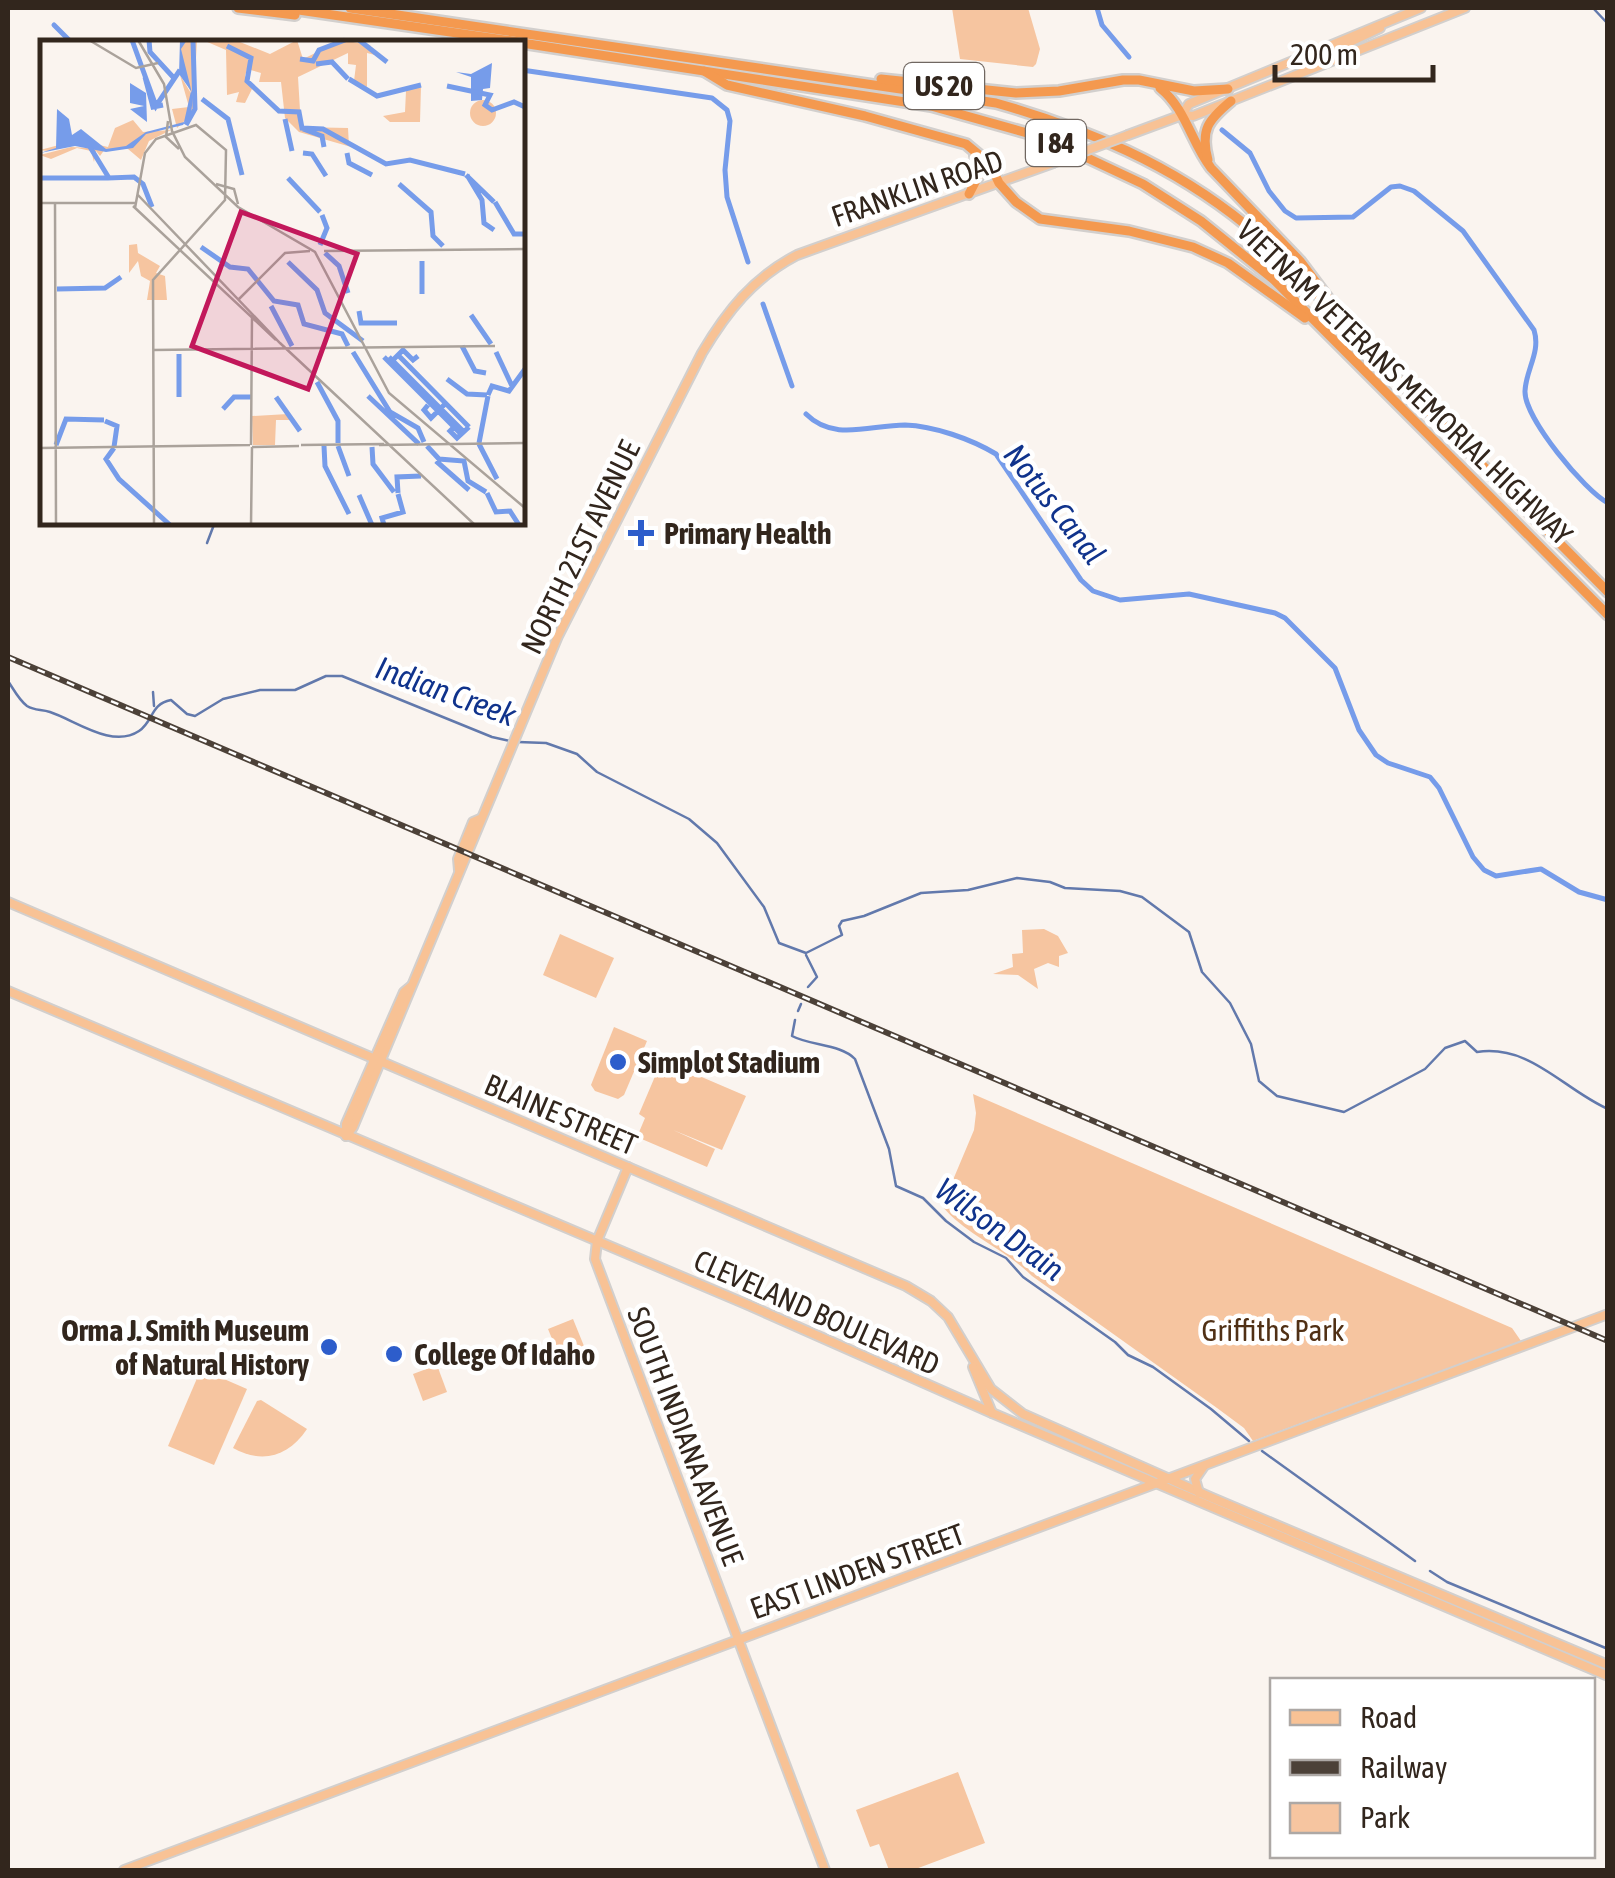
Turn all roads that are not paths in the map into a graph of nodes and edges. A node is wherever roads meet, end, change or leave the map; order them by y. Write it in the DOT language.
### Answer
graph roads {
  1 [pos="238,8"];
  2 [pos="285,8"];
  3 [pos="350,8"];
  4 [pos="1422,8"];
  5 [pos="1465,8"];
  6 [pos="1392,20"];
  7 [pos="388,24"];
  8 [pos="500,40"];
  9 [pos="525,44"];
  10 [pos="1326,63"];
  11 [pos="700,69"];
  12 [pos="823,76"];
  13 [pos="1156,86"];
  14 [pos="1228,88"];
  15 [pos="1231,101"];
  16 [pos="1182,115"];
  17 [pos="942,138"];
  18 [pos="1211,168"];
  19 [pos="999,184"];
  20 [pos="969,194"];
  21 [pos="1361,343"];
  22 [pos="702,353"];
  23 [pos="1350,354"];
  24 [pos="1608,592"];
  25 [pos="1608,615"];
  26 [pos="8,902"];
  27 [pos="8,991"];
  28 [pos="377,1060"];
  29 [pos="346,1136"];
  30 [pos="628,1167"];
  31 [pos="597,1241"];
  32 [pos="1608,1314"];
  33 [pos="971,1358"];
  34 [pos="982,1388"];
  35 [pos="969,1403"];
  36 [pos="992,1413"];
  37 [pos="1050,1427"];
  38 [pos="1206,1464"];
  39 [pos="1129,1470"];
  40 [pos="1163,1480"];
  41 [pos="1199,1492"];
  42 [pos="1127,1494"];
  43 [pos="740,1639"];
  44 [pos="1608,1665"];
  45 [pos="1608,1676"];
  46 [pos="124,1870"];
  47 [pos="825,1870"];
  1 -- 7 [label="highway"];
  2 -- 7 [label="highway, VIETNAM VETERANS MEMORIAL HIGHWAY / I 84"];
  3 -- 12 [label="highway, VIETNAM VETERANS MEMORIAL HIGHWAY / I 84"];
  4 -- 6 [label="main road, FRANKLIN ROAD / US 20"];
  5 -- 10 [label="main road, FRANKLIN ROAD / US 20"];
  6 -- 10 [label="main road"];
  6 -- 14 [label="main road, FRANKLIN ROAD / US 20"];
  7 -- 8 [label="highway, VIETNAM VETERANS MEMORIAL HIGHWAY / I 84"];
  9 -- 11 [label="highway, VIETNAM VETERANS MEMORIAL HIGHWAY / I 84"];
  10 -- 15 [label="main road, FRANKLIN ROAD / US 20"];
  11 -- 17 [label="highway, US 20"];
  11 -- 23 [label="highway, VIETNAM VETERANS MEMORIAL HIGHWAY / I 84"];
  12 -- 13 [label="highway, US 20"];
  12 -- 21 [label="highway, VIETNAM VETERANS MEMORIAL HIGHWAY / I 84"];
  13 -- 14 [label="highway, US 20"];
  13 -- 16 [label="highway"];
  14 -- 16 [label="main road, FRANKLIN ROAD / US 20"];
  15 -- 16 [label="main road, FRANKLIN ROAD / US 20"];
  15 -- 18 [label="highway"];
  16 -- 18 [label="highway"];
  16 -- 19 [label="main road, FRANKLIN ROAD / US 20, bridge"];
  17 -- 19 [label="highway, US 20"];
  17 -- 20 [label="highway"];
  18 -- 21 [label="highway"];
  19 -- 20 [label="main road, FRANKLIN ROAD"];
  19 -- 23 [label="highway"];
  20 -- 22 [label="main road, FRANKLIN ROAD"];
  21 -- 24 [label="highway, VIETNAM VETERANS MEMORIAL HIGHWAY / I 84"];
  22 -- 28 [label="main road, NORTH 21ST AVENUE"];
  23 -- 25 [label="highway, VIETNAM VETERANS MEMORIAL HIGHWAY / I 84"];
  26 -- 28 [label="main road, BLAINE STREET"];
  27 -- 29 [label="main road, CLEVELAND BOULEVARD"];
  28 -- 29 [label="main road, NORTH 21ST AVENUE"];
  28 -- 30 [label="main road, BLAINE STREET"];
  29 -- 31 [label="main road, CLEVELAND BOULEVARD"];
  30 -- 31 [label="main road"];
  30 -- 33 [label="main road, BLAINE STREET"];
  31 -- 35 [label="main road, CLEVELAND BOULEVARD"];
  31 -- 43 [label="main road, SOUTH INDIANA AVENUE"];
  32 -- 38 [label="main road, EAST LINDEN STREET"];
  33 -- 34 [label="main road"];
  33 -- 37 [label="main road, BLAINE STREET"];
  34 -- 35 [label="main road"];
  34 -- 36 [label="main road"];
  35 -- 36 [label="main road, CLEVELAND BOULEVARD"];
  36 -- 39 [label="main road, CLEVELAND BOULEVARD"];
  37 -- 40 [label="main road, CLEVELAND BOULEVARD"];
  38 -- 40 [label="main road, EAST LINDEN STREET"];
  38 -- 41 [label="main road"];
  39 -- 40 [label="main road, CLEVELAND BOULEVARD"];
  39 -- 42 [label="main road"];
  40 -- 41 [label="main road, CLEVELAND BOULEVARD"];
  40 -- 42 [label="main road, EAST LINDEN STREET"];
  40 -- 45 [label="main road, CLEVELAND BOULEVARD"];
  41 -- 44 [label="main road, CLEVELAND BOULEVARD"];
  42 -- 43 [label="main road, EAST LINDEN STREET"];
  43 -- 46 [label="main road, EAST LINDEN STREET"];
  43 -- 47 [label="main road, SOUTH INDIANA AVENUE"];
}
